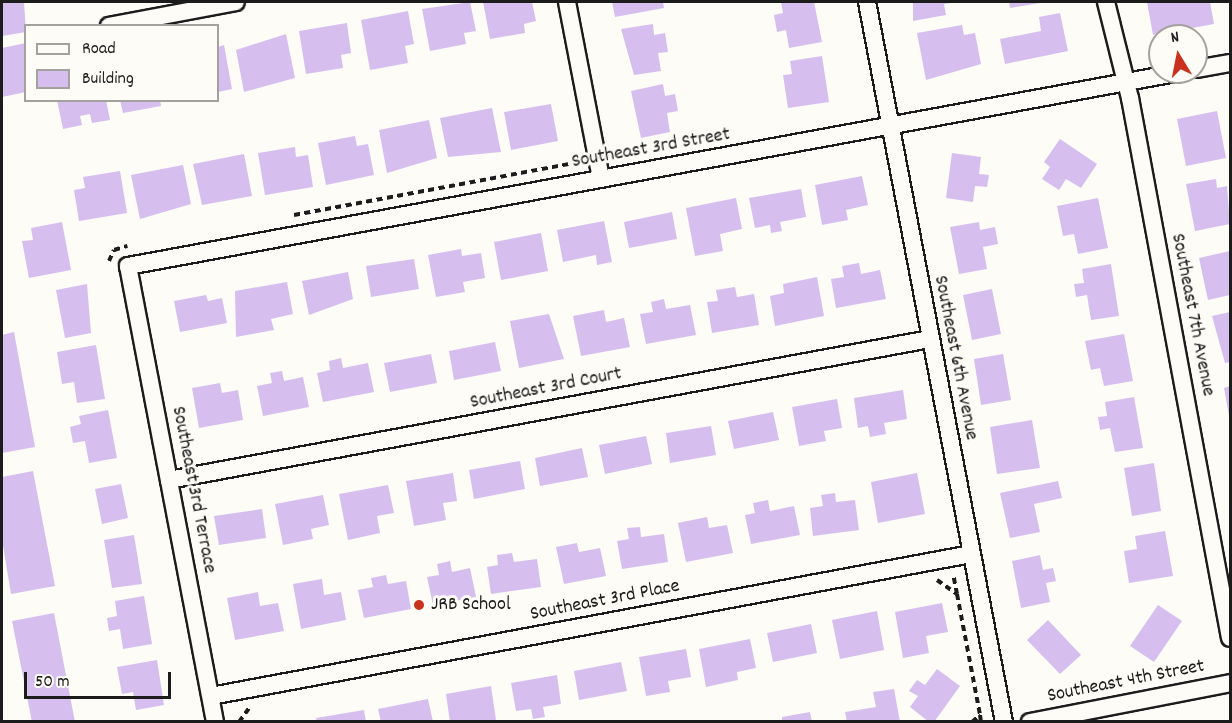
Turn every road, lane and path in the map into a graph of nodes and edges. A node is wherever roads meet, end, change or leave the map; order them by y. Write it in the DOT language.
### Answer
graph roads {
  1 [pos="236,2"];
  2 [pos="567,2"];
  3 [pos="867,2"];
  4 [pos="1106,2"];
  5 [pos="120,24"];
  6 [pos="1230,63"];
  7 [pos="1208,67"];
  8 [pos="1148,78"];
  9 [pos="1123,82"];
  10 [pos="890,127"];
  11 [pos="568,164"];
  12 [pos="601,179"];
  13 [pos="286,216"];
  14 [pos="134,245"];
  15 [pos="109,264"];
  16 [pos="128,267"];
  17 [pos="930,339"];
  18 [pos="169,480"];
  19 [pos="971,554"];
  20 [pos="957,594"];
  21 [pos="1230,638"];
  22 [pos="1230,683"];
  23 [pos="211,696"];
  24 [pos="980,715"];
  25 [pos="215,722"];
  26 [pos="972,722"];
  27 [pos="981,722"];
  28 [pos="1004,722"];
  29 [pos="1030,722"];
  1 -- 5 [label="street"];
  2 -- 12 [label="street"];
  3 -- 10 [label="street, Southeast 6th Avenue"];
  4 -- 9 [label="street, Southeast 7th Avenue"];
  6 -- 7 [label="street"];
  8 -- 9 [label="street, Southeast 3rd Street"];
  9 -- 10 [label="street, Southeast 3rd Street"];
  9 -- 21 [label="street, Southeast 7th Avenue"];
  10 -- 12 [label="street, Southeast 3rd Street"];
  10 -- 17 [label="street, Southeast 6th Avenue"];
  11 -- 13 [label="path"];
  12 -- 16 [label="street, Southeast 3rd Street"];
  14 -- 15 [label="path"];
  16 -- 18 [label="street, Southeast 3rd Terrace"];
  17 -- 18 [label="street, Southeast 3rd Court"];
  17 -- 19 [label="street, Southeast 6th Avenue"];
  18 -- 23 [label="street, Southeast 3rd Terrace"];
  19 -- 23 [label="street, Southeast 3rd Place"];
  19 -- 28 [label="street, Southeast 6th Avenue"];
  20 -- 24 [label="path"];
  22 -- 29 [label="street, Southeast 4th Street"];
  23 -- 25 [label="street, Southeast 3rd Terrace"];
  24 -- 26 [label="path"];
  24 -- 27 [label="path"];
}
